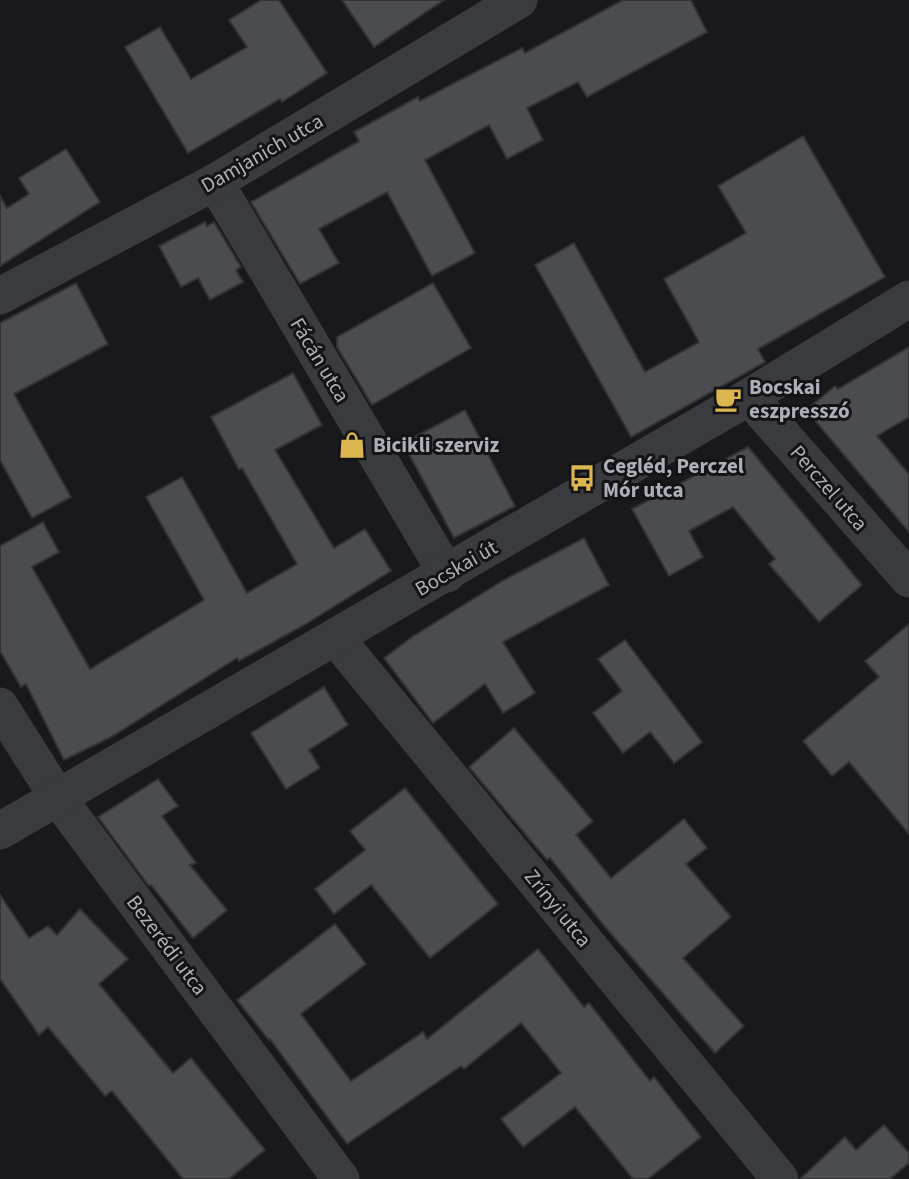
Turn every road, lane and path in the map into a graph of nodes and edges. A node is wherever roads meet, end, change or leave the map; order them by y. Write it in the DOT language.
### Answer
graph roads {
  1 [pos="519,0"];
  2 [pos="215,181"];
  3 [pos="0,296"];
  4 [pos="909,299"];
  5 [pos="749,397"];
  6 [pos="447,574"];
  7 [pos="909,579"];
  8 [pos="335,637"];
  9 [pos="0,706"];
  10 [pos="58,798"];
  11 [pos="0,831"];
  12 [pos="341,1179"];
  13 [pos="780,1179"];
  1 -- 2 [label="street, Damjanich utca"];
  2 -- 3 [label="street, Damjanich utca"];
  2 -- 6 [label="street, Fácán utca"];
  4 -- 5 [label="street, Bocskai út"];
  5 -- 6 [label="street, Bocskai út"];
  5 -- 7 [label="street, Perczel utca"];
  6 -- 8 [label="street, Bocskai út"];
  8 -- 10 [label="street, Bocskai út"];
  8 -- 13 [label="street, Zrínyi utca"];
  9 -- 10 [label="street, Bezerédi utca"];
  10 -- 11 [label="street, Bocskai út"];
  10 -- 12 [label="street, Bezerédi utca"];
}
